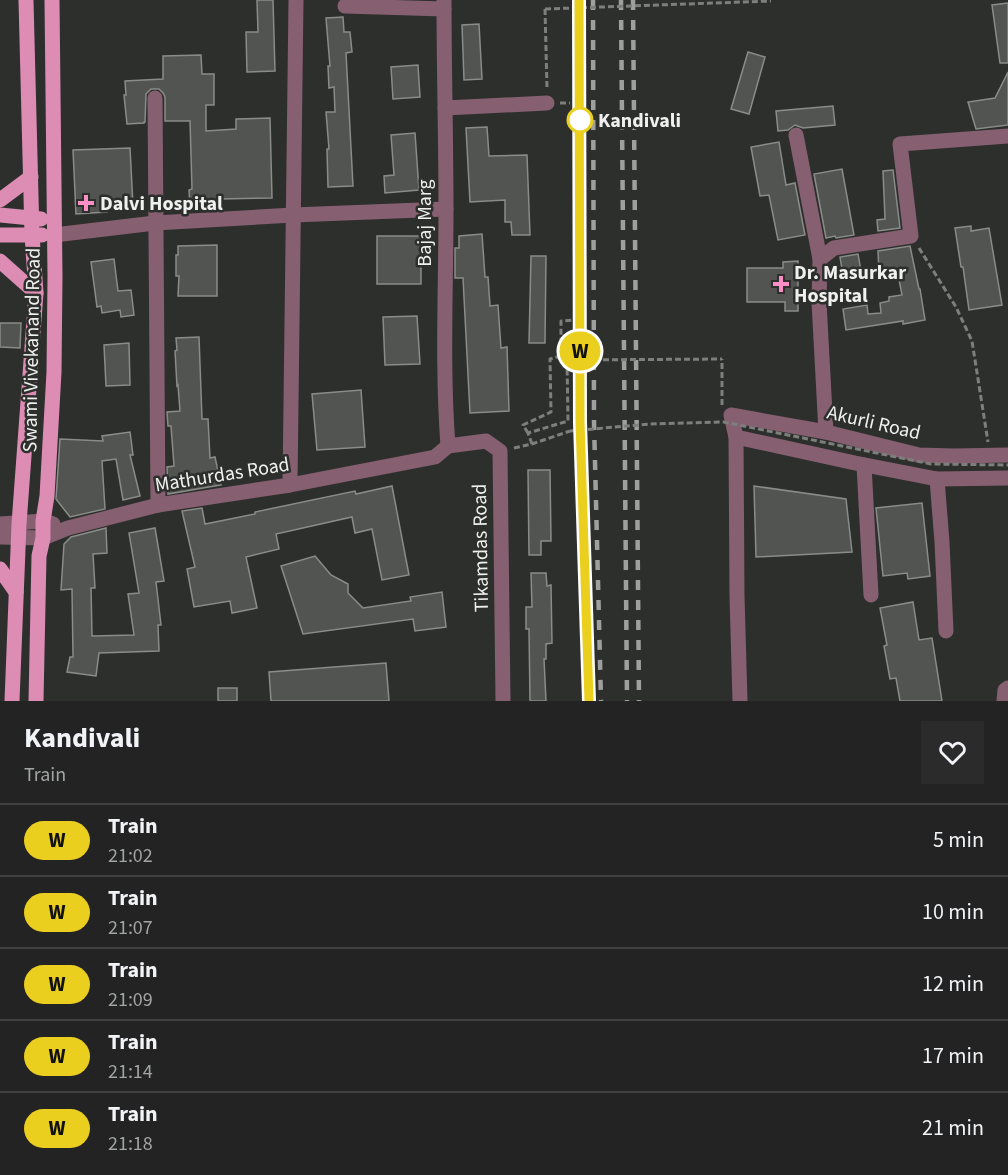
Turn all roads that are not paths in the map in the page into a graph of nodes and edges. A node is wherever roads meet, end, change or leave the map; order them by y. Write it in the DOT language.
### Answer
graph roads {
  1 [pos="26,0"];
  2 [pos="52,0"];
  3 [pos="296,0"];
  4 [pos="444,4"];
  5 [pos="345,6"];
  6 [pos="155,98"];
  7 [pos="547,104"];
  8 [pos="445,108"];
  9 [pos="796,135"];
  10 [pos="1008,136"];
  11 [pos="31,177"];
  12 [pos="0,200"];
  13 [pos="446,209"];
  14 [pos="0,215"];
  15 [pos="293,215"];
  16 [pos="32,218"];
  17 [pos="155,223"];
  18 [pos="54,228"];
  19 [pos="0,235"];
  20 [pos="32,235"];
  21 [pos="820,259"];
  22 [pos="0,261"];
  23 [pos="36,293"];
  24 [pos="826,432"];
  25 [pos="736,437"];
  26 [pos="448,446"];
  27 [pos="1008,455"];
  28 [pos="864,465"];
  29 [pos="1008,478"];
  30 [pos="937,479"];
  31 [pos="290,485"];
  32 [pos="158,505"];
  33 [pos="43,521"];
  34 [pos="0,524"];
  35 [pos="68,528"];
  36 [pos="18,530"];
  37 [pos="0,537"];
  38 [pos="42,538"];
  39 [pos="0,569"];
  40 [pos="16,592"];
  41 [pos="871,595"];
  42 [pos="946,631"];
  43 [pos="1008,688"];
  44 [pos="12,701"];
  45 [pos="36,701"];
  46 [pos="503,701"];
  47 [pos="740,701"];
  48 [pos="1005,701"];
  1 -- 11 [label="main road, Swami Vivekanand Road"];
  2 -- 18 [label="main road, Swami Vivekanand Road"];
  3 -- 15 [label="street"];
  4 -- 5 [label="street"];
  4 -- 8 [label="street, Bajaj Marg"];
  6 -- 17 [label="street"];
  7 -- 8 [label="street"];
  8 -- 13 [label="street, Bajaj Marg"];
  9 -- 21 [label="street"];
  10 -- 21 [label="street"];
  11 -- 12 [label="main road"];
  11 -- 16 [label="main road, Swami Vivekanand Road"];
  13 -- 15 [label="street"];
  13 -- 26 [label="street, Bajaj Marg"];
  14 -- 16 [label="main road"];
  15 -- 17 [label="street"];
  15 -- 31 [label="street"];
  16 -- 18 [label="main road"];
  16 -- 20 [label="main road, Swami Vivekanand Road"];
  17 -- 18 [label="street"];
  17 -- 32 [label="street"];
  18 -- 20 [label="main road"];
  18 -- 33 [label="main road, Swami Vivekanand Road"];
  19 -- 20 [label="main road"];
  20 -- 23 [label="main road, Swami Vivekanand Road"];
  21 -- 24 [label="street"];
  22 -- 23 [label="main road"];
  23 -- 36 [label="main road, Swami Vivekanand Road"];
  24 -- 25 [label="street, Akurli Road"];
  24 -- 27 [label="street, Akurli Road"];
  25 -- 28 [label="street"];
  25 -- 47 [label="street"];
  26 -- 31 [label="street, Mathurdas Road"];
  26 -- 46 [label="street, Tikamdas Road"];
  28 -- 30 [label="street"];
  28 -- 41 [label="street"];
  29 -- 30 [label="street"];
  30 -- 42 [label="street"];
  31 -- 32 [label="street, Mathurdas Road"];
  32 -- 35 [label="street, Mathurdas Road"];
  33 -- 35 [label="street"];
  33 -- 36 [label="street"];
  33 -- 38 [label="main road, Swami Vivekanand Road"];
  34 -- 36 [label="street"];
  35 -- 38 [label="street, Mathurdas Road"];
  36 -- 37 [label="street, Mathurdas Road"];
  36 -- 38 [label="street, Mathurdas Road"];
  36 -- 40 [label="main road, Swami Vivekanand Road"];
  38 -- 45 [label="main road, Swami Vivekanand Road"];
  39 -- 40 [label="main road"];
  40 -- 44 [label="main road, Swami Vivekanand Road"];
  43 -- 48 [label="street"];
}
